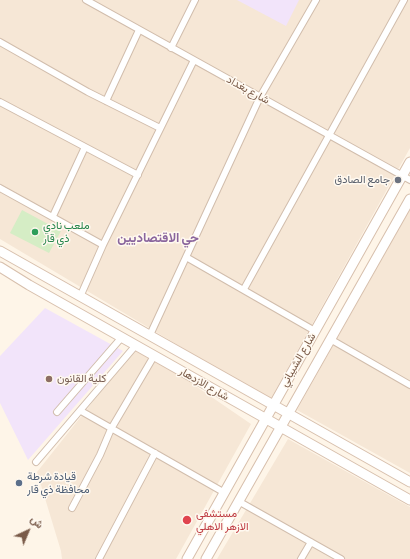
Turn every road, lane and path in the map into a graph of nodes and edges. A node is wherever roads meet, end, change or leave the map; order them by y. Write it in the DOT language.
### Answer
graph roads {
  1 [pos="86,0"];
  2 [pos="195,0"];
  3 [pos="316,0"];
  4 [pos="404,0"];
  5 [pos="139,30"];
  6 [pos="0,42"];
  7 [pos="171,48"];
  8 [pos="194,60"];
  9 [pos="260,97"];
  10 [pos="106,101"];
  11 [pos="0,102"];
  12 [pos="160,128"];
  13 [pos="330,136"];
  14 [pos="85,148"];
  15 [pos="410,162"];
  16 [pos="138,175"];
  17 [pos="406,178"];
  18 [pos="0,188"];
  19 [pos="410,199"];
  20 [pos="53,216"];
  21 [pos="103,245"];
  22 [pos="0,251"];
  23 [pos="9,256"];
  24 [pos="186,257"];
  25 [pos="1,267"];
  26 [pos="244,289"];
  27 [pos="80,297"];
  28 [pos="315,331"];
  29 [pos="150,335"];
  30 [pos="122,337"];
  31 [pos="330,340"];
  32 [pos="136,345"];
  33 [pos="154,356"];
  34 [pos="409,382"];
  35 [pos="273,405"];
  36 [pos="81,411"];
  37 [pos="57,412"];
  38 [pos="287,414"];
  39 [pos="265,419"];
  40 [pos="280,427"];
  41 [pos="111,429"];
  42 [pos="155,453"];
  43 [pos="36,462"];
  44 [pos="410,482"];
  45 [pos="225,493"];
  46 [pos="410,500"];
  47 [pos="238,501"];
  48 [pos="72,508"];
  49 [pos="311,542"];
  50 [pos="99,559"];
  51 [pos="187,559"];
  52 [pos="206,559"];
  53 [pos="301,559"];
  54 [pos="341,559"];
  1 -- 5 [label="street, شارع بغداد"];
  2 -- 7 [label="street"];
  3 -- 9 [label="street"];
  4 -- 13 [label="street"];
  5 -- 7 [label="street, شارع بغداد"];
  5 -- 10 [label="street"];
  6 -- 10 [label="street"];
  7 -- 8 [label="street, شارع بغداد"];
  8 -- 9 [label="street, شارع بغداد"];
  8 -- 12 [label="street"];
  9 -- 13 [label="street, شارع بغداد"];
  9 -- 24 [label="street"];
  10 -- 12 [label="street"];
  11 -- 14 [label="street"];
  12 -- 16 [label="street"];
  13 -- 17 [label="street, شارع بغداد"];
  13 -- 26 [label="street"];
  14 -- 16 [label="street"];
  14 -- 20 [label="street"];
  15 -- 17 [label="main road, شارع الشيباني"];
  16 -- 21 [label="street"];
  17 -- 28 [label="main road, شارع الشيباني"];
  18 -- 20 [label="street"];
  19 -- 31 [label="main road, شارع الشيباني"];
  20 -- 21 [label="street"];
  21 -- 27 [label="street"];
  22 -- 23 [label="main road, شارع الازدهار"];
  23 -- 25 [label="main road"];
  23 -- 27 [label="main road, شارع الازدهار"];
  24 -- 26 [label="street"];
  24 -- 29 [label="street"];
  25 -- 30 [label="main road, شارع الازدهار"];
  26 -- 28 [label="street"];
  27 -- 29 [label="main road, شارع الازدهار"];
  28 -- 35 [label="main road, شارع الشيباني"];
  29 -- 35 [label="main road, شارع الازدهار"];
  30 -- 32 [label="main road, شارع الازدهار"];
  30 -- 37 [label="street"];
  31 -- 34 [label="street"];
  31 -- 38 [label="main road, شارع الشيباني"];
  32 -- 33 [label="main road, شارع الازدهار"];
  32 -- 36 [label="street"];
  33 -- 39 [label="main road, شارع الازدهار"];
  33 -- 41 [label="street"];
  35 -- 38 [label="main road, شارع الازدهار"];
  35 -- 39 [label="main road, شارع الشيباني"];
  36 -- 41 [label="street"];
  36 -- 43 [label="street"];
  38 -- 40 [label="main road, شارع الشيباني"];
  38 -- 44 [label="main road, شارع الازدهار"];
  39 -- 40 [label="main road, شارع الازدهار"];
  39 -- 45 [label="main road, شارع الشيباني"];
  40 -- 46 [label="main road, شارع الازدهار"];
  40 -- 47 [label="main road, شارع الشيباني"];
  41 -- 42 [label="street"];
  41 -- 48 [label="street"];
  42 -- 45 [label="street"];
  42 -- 50 [label="street"];
  45 -- 51 [label="main road, شارع الشيباني"];
  47 -- 49 [label="street"];
  47 -- 52 [label="main road, شارع الشيباني"];
  49 -- 53 [label="street"];
  49 -- 54 [label="street"];
}
